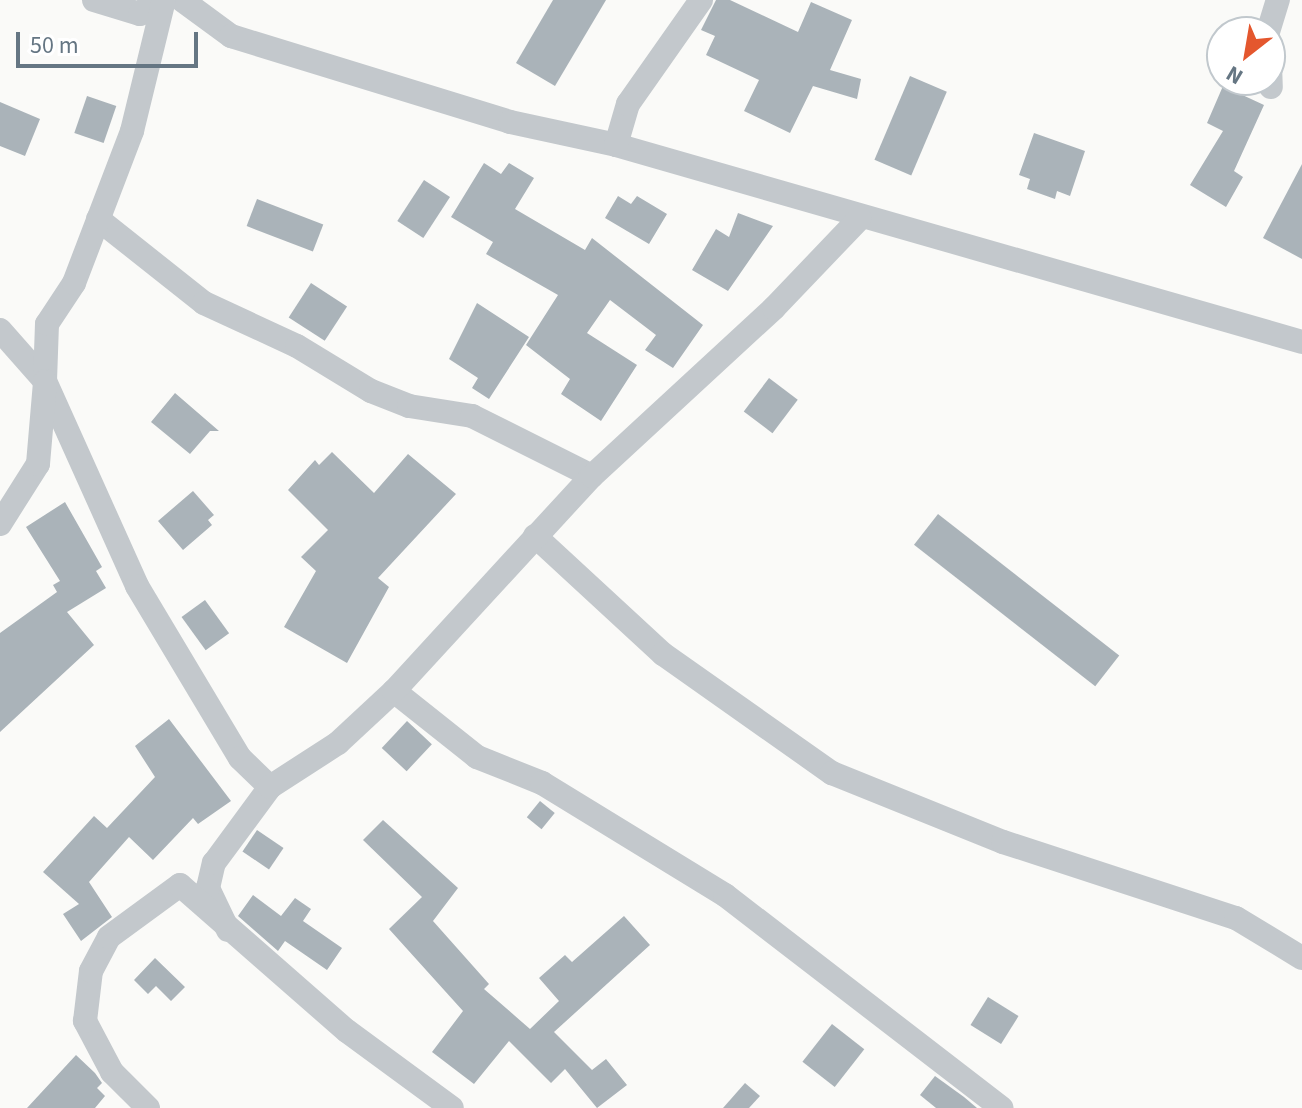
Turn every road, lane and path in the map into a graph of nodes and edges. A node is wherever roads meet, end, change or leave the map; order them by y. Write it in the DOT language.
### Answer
graph roads {
  1 [pos="94,0"];
  2 [pos="155,0"];
  3 [pos="164,0"];
  4 [pos="182,0"];
  5 [pos="701,0"];
  6 [pos="616,145"];
  7 [pos="860,218"];
  8 [pos="98,219"];
  9 [pos="0,330"];
  10 [pos="1302,342"];
  11 [pos="45,381"];
  12 [pos="592,476"];
  13 [pos="0,524"];
  14 [pos="535,536"];
  15 [pos="394,691"];
  16 [pos="270,787"];
  17 [pos="228,930"];
  18 [pos="1302,958"];
  19 [pos="148,1108"];
  20 [pos="452,1108"];
  21 [pos="1002,1108"];
  1 -- 2 [label="street"];
  3 -- 8 [label="street"];
  4 -- 6 [label="street"];
  5 -- 6 [label="street"];
  6 -- 7 [label="street"];
  7 -- 10 [label="street"];
  7 -- 12 [label="street"];
  8 -- 11 [label="street"];
  8 -- 12 [label="street"];
  9 -- 11 [label="street"];
  11 -- 13 [label="street"];
  11 -- 16 [label="street"];
  12 -- 14 [label="street"];
  14 -- 15 [label="street"];
  14 -- 18 [label="street"];
  15 -- 16 [label="street"];
  15 -- 21 [label="street"];
  16 -- 17 [label="street"];
  17 -- 19 [label="street"];
  17 -- 20 [label="street"];
}
